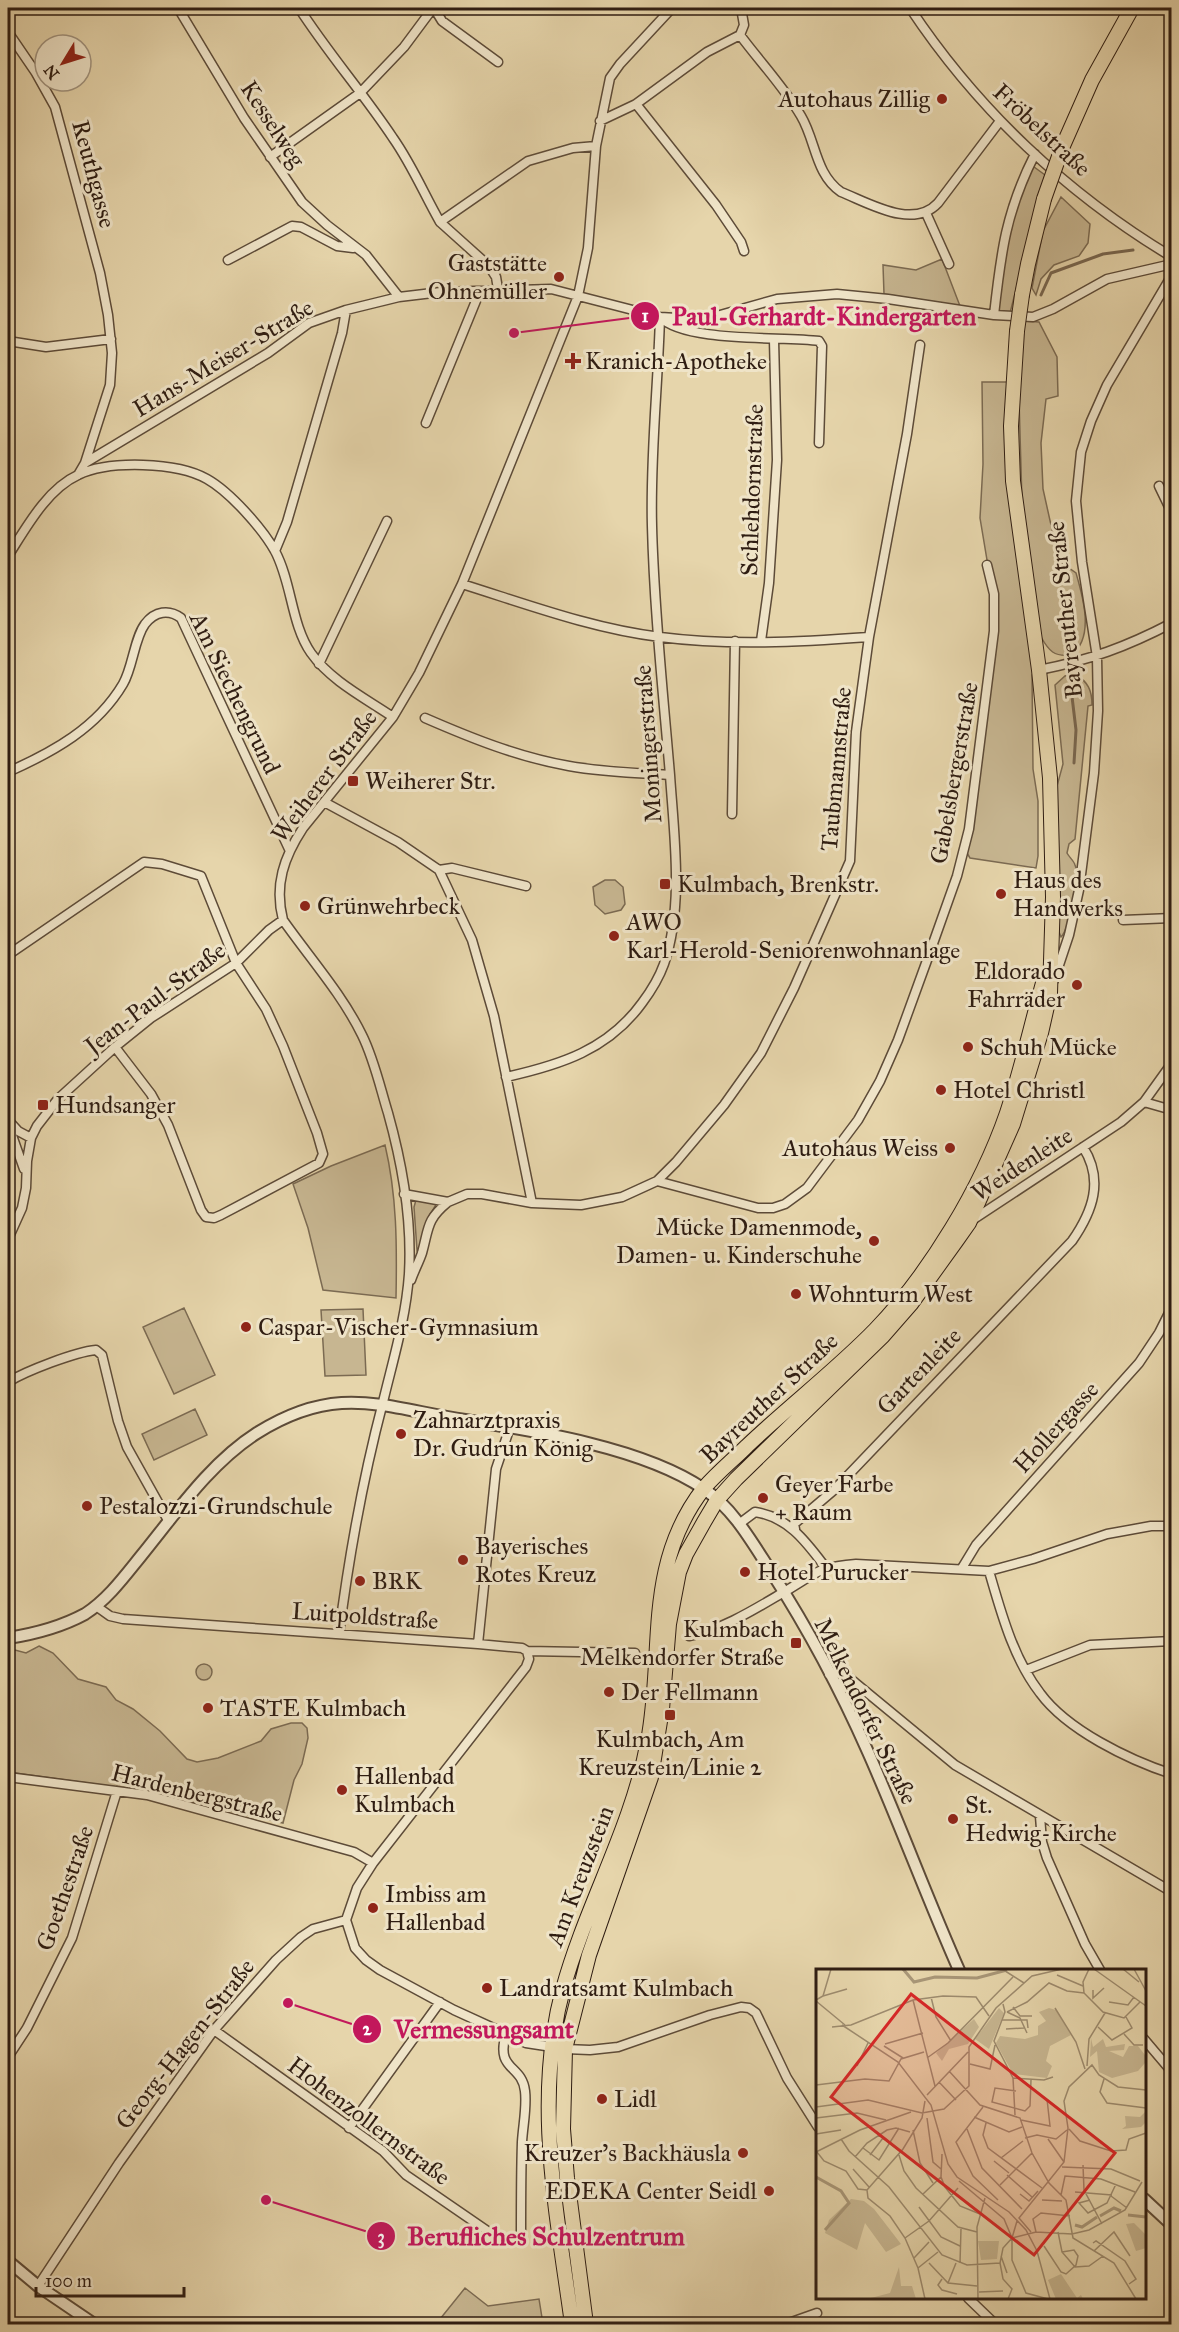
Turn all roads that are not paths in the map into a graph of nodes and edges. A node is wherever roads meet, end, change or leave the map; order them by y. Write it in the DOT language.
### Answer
graph roads {
  1 [pos="178,8"];
  2 [pos="299,8"];
  3 [pos="434,8"];
  4 [pos="672,8"];
  5 [pos="741,8"];
  6 [pos="910,8"];
  7 [pos="1132,8"];
  8 [pos="8,32"];
  9 [pos="740,35"];
  10 [pos="498,62"];
  11 [pos="360,93"];
  12 [pos="636,105"];
  13 [pos="1000,121"];
  14 [pos="600,122"];
  15 [pos="596,146"];
  16 [pos="1035,154"];
  17 [pos="270,158"];
  18 [pos="926,213"];
  19 [pos="440,222"];
  20 [pos="354,248"];
  21 [pos="744,251"];
  22 [pos="1172,257"];
  23 [pos="228,260"];
  24 [pos="949,264"];
  25 [pos="1172,264"];
  26 [pos="1172,275"];
  27 [pos="498,289"];
  28 [pos="480,291"];
  29 [pos="578,296"];
  30 [pos="399,297"];
  31 [pos="346,310"];
  32 [pos="994,315"];
  33 [pos="660,317"];
  34 [pos="111,339"];
  35 [pos="774,340"];
  36 [pos="8,341"];
  37 [pos="920,345"];
  38 [pos="426,423"];
  39 [pos="819,443"];
  40 [pos="85,463"];
  41 [pos="78,475"];
  42 [pos="1159,486"];
  43 [pos="1172,513"];
  44 [pos="387,520"];
  45 [pos="275,551"];
  46 [pos="8,556"];
  47 [pos="987,565"];
  48 [pos="462,584"];
  49 [pos="1172,623"];
  50 [pos="659,637"];
  51 [pos="869,638"];
  52 [pos="735,641"];
  53 [pos="761,641"];
  54 [pos="1097,657"];
  55 [pos="319,664"];
  56 [pos="1039,670"];
  57 [pos="393,717"];
  58 [pos="425,718"];
  59 [pos="8,772"];
  60 [pos="670,775"];
  61 [pos="326,802"];
  62 [pos="732,814"];
  63 [pos="289,849"];
  64 [pos="439,870"];
  65 [pos="526,886"];
  66 [pos="1172,918"];
  67 [pos="282,920"];
  68 [pos="1123,920"];
  69 [pos="8,955"];
  70 [pos="1050,956"];
  71 [pos="236,963"];
  72 [pos="1050,993"];
  73 [pos="115,1047"];
  74 [pos="1172,1063"];
  75 [pos="506,1077"];
  76 [pos="1144,1102"];
  77 [pos="1172,1110"];
  78 [pos="8,1122"];
  79 [pos="31,1138"];
  80 [pos="1083,1147"];
  81 [pos="27,1180"];
  82 [pos="657,1181"];
  83 [pos="404,1194"];
  84 [pos="448,1202"];
  85 [pos="532,1203"];
  86 [pos="969,1223"];
  87 [pos="8,1239"];
  88 [pos="407,1289"];
  89 [pos="1172,1307"];
  90 [pos="8,1382"];
  91 [pos="382,1403"];
  92 [pos="510,1426"];
  93 [pos="704,1489"];
  94 [pos="717,1500"];
  95 [pos="169,1522"];
  96 [pos="739,1524"];
  97 [pos="1172,1526"];
  98 [pos="795,1529"];
  99 [pos="826,1568"];
  100 [pos="962,1568"];
  101 [pos="989,1571"];
  102 [pos="784,1592"];
  103 [pos="96,1606"];
  104 [pos="339,1634"];
  105 [pos="688,1636"];
  106 [pos="8,1638"];
  107 [pos="1172,1641"];
  108 [pos="478,1644"];
  109 [pos="527,1651"];
  110 [pos="635,1653"];
  111 [pos="1026,1670"];
  112 [pos="829,1674"];
  113 [pos="1172,1774"];
  114 [pos="8,1776"];
  115 [pos="117,1791"];
  116 [pos="1040,1816"];
  117 [pos="373,1863"];
  118 [pos="1172,1892"];
  119 [pos="345,1920"];
  120 [pos="958,1969"];
  121 [pos="1099,1969"];
  122 [pos="440,2002"];
  123 [pos="214,2030"];
  124 [pos="506,2034"];
  125 [pos="1146,2041"];
  126 [pos="558,2049"];
  127 [pos="8,2057"];
  128 [pos="1172,2072"];
  129 [pos="816,2124"];
  130 [pos="350,2128"];
  131 [pos="1146,2201"];
  132 [pos="1172,2225"];
  133 [pos="521,2234"];
  134 [pos="502,2241"];
  135 [pos="8,2261"];
  136 [pos="38,2286"];
  137 [pos="969,2299"];
  138 [pos="817,2313"];
  139 [pos="94,2325"];
  140 [pos="572,2325"];
  141 [pos="586,2325"];
  142 [pos="786,2325"];
  143 [pos="995,2325"];
  1 -- 17 [label="street, Kesselweg"];
  2 -- 11 [label="street"];
  3 -- 10 [label="street"];
  3 -- 11 [label="street"];
  4 -- 14 [label="street, Weiherer Straße"];
  5 -- 9 [label="street"];
  6 -- 13 [label="street, Fröbelstraße"];
  7 -- 56 [label="main road, Bayreuther Straße, bridge"];
  8 -- 34 [label="street, Reuthgasse"];
  9 -- 12 [label="street"];
  9 -- 18 [label="street"];
  11 -- 17 [label="street"];
  11 -- 19 [label="street"];
  12 -- 14 [label="street"];
  12 -- 21 [label="street"];
  13 -- 16 [label="street, Fröbelstraße"];
  13 -- 18 [label="street"];
  14 -- 15 [label="street, Weiherer Straße"];
  15 -- 19 [label="street"];
  15 -- 29 [label="street, Weiherer Straße"];
  16 -- 22 [label="street, Fröbelstraße"];
  16 -- 32 [label="street"];
  17 -- 20 [label="street, Kesselweg"];
  18 -- 24 [label="street"];
  19 -- 27 [label="street"];
  20 -- 23 [label="street, Kesselweg"];
  20 -- 30 [label="street, Kesselweg"];
  25 -- 32 [label="street"];
  26 -- 54 [label="street, Bayreuther Straße"];
  27 -- 28 [label="street, Hans-Meiser-Straße"];
  27 -- 29 [label="street, Hans-Meiser-Straße"];
  28 -- 30 [label="street, Hans-Meiser-Straße"];
  28 -- 38 [label="street"];
  29 -- 33 [label="street, Hans-Meiser-Straße"];
  29 -- 48 [label="street, Weiherer Straße"];
  30 -- 31 [label="street, Hans-Meiser-Straße"];
  31 -- 40 [label="street, Hans-Meiser-Straße"];
  31 -- 45 [label="street"];
  32 -- 33 [label="street"];
  33 -- 35 [label="street"];
  33 -- 50 [label="street, Moningerstraße"];
  34 -- 36 [label="street"];
  34 -- 40 [label="street, Reuthgasse"];
  35 -- 39 [label="street"];
  35 -- 53 [label="street, Schlehdornstraße"];
  37 -- 51 [label="street, Taubmannstraße"];
  40 -- 41 [label="street, Hans-Meiser-Straße"];
  41 -- 45 [label="street"];
  41 -- 46 [label="street"];
  42 -- 43 [label="street"];
  44 -- 55 [label="street"];
  45 -- 55 [label="street"];
  47 -- 82 [label="street, Gabelsbergerstraße"];
  48 -- 50 [label="street"];
  48 -- 57 [label="street, Weiherer Straße"];
  49 -- 54 [label="street"];
  50 -- 52 [label="street"];
  50 -- 60 [label="street, Moningerstraße"];
  51 -- 53 [label="street"];
  51 -- 82 [label="street, Taubmannstraße"];
  52 -- 53 [label="street"];
  52 -- 62 [label="street"];
  54 -- 56 [label="street"];
  54 -- 72 [label="street, Bayreuther Straße"];
  55 -- 57 [label="street"];
  56 -- 70 [label="main road, Bayreuther Straße"];
  57 -- 61 [label="street, Weiherer Straße"];
  58 -- 60 [label="street"];
  59 -- 63 [label="street, Am Siechengrund"];
  60 -- 75 [label="street, Moningerstraße"];
  61 -- 63 [label="street, Weiherer Straße"];
  61 -- 64 [label="street"];
  63 -- 67 [label="street, Weiherer Straße"];
  64 -- 65 [label="street"];
  64 -- 75 [label="street"];
  66 -- 68 [label="street"];
  67 -- 71 [label="street, Jean-Paul-Straße"];
  67 -- 83 [label="street"];
  69 -- 71 [label="street"];
  70 -- 72 [label="main road, Bayreuther Straße"];
  70 -- 93 [label="main road, Bayreuther Straße"];
  71 -- 73 [label="street, Jean-Paul-Straße"];
  71 -- 73 [label="street"];
  72 -- 86 [label="main road, Bayreuther Straße"];
  73 -- 79 [label="street, Jean-Paul-Straße"];
  74 -- 76 [label="street, Weidenleite"];
  75 -- 85 [label="street"];
  76 -- 77 [label="street"];
  76 -- 80 [label="street, Weidenleite"];
  78 -- 79 [label="street"];
  78 -- 81 [label="street"];
  79 -- 81 [label="street"];
  80 -- 86 [label="street, Weidenleite"];
  80 -- 98 [label="street, Gartenleite"];
  81 -- 87 [label="street"];
  82 -- 85 [label="street"];
  83 -- 84 [label="street"];
  83 -- 88 [label="street"];
  84 -- 85 [label="street"];
  84 -- 88 [label="street"];
  86 -- 94 [label="main road, Bayreuther Straße"];
  88 -- 91 [label="street"];
  89 -- 100 [label="street, Hollergasse"];
  90 -- 95 [label="street"];
  91 -- 92 [label="street, Melkendorfer Straße"];
  91 -- 95 [label="street, Melkendorfer Straße"];
  91 -- 104 [label="street"];
  92 -- 93 [label="street, Melkendorfer Straße"];
  92 -- 108 [label="street"];
  93 -- 94 [label="street, Melkendorfer Straße"];
  93 -- 126 [label="main road, Am Kreuzstein"];
  94 -- 96 [label="street, Melkendorfer Straße"];
  94 -- 126 [label="main road, Am Kreuzstein"];
  95 -- 103 [label="street, Melkendorfer Straße"];
  96 -- 98 [label="street"];
  96 -- 102 [label="street, Melkendorfer Straße"];
  97 -- 101 [label="street"];
  98 -- 99 [label="street"];
  99 -- 100 [label="street"];
  99 -- 102 [label="street"];
  100 -- 101 [label="street"];
  101 -- 111 [label="street"];
  102 -- 105 [label="street"];
  102 -- 112 [label="street, Melkendorfer Straße"];
  103 -- 104 [label="street, Luitpoldstraße"];
  103 -- 106 [label="street, Melkendorfer Straße"];
  104 -- 108 [label="street, Luitpoldstraße"];
  107 -- 111 [label="street"];
  108 -- 109 [label="street, Luitpoldstraße"];
  109 -- 110 [label="street, Luitpoldstraße"];
  109 -- 117 [label="street"];
  111 -- 113 [label="street"];
  112 -- 116 [label="street"];
  112 -- 120 [label="street, Melkendorfer Straße"];
  114 -- 115 [label="street, Hardenbergstraße"];
  115 -- 117 [label="street, Hardenbergstraße"];
  115 -- 127 [label="street, Goethestraße"];
  116 -- 118 [label="street"];
  116 -- 121 [label="street"];
  117 -- 119 [label="street"];
  119 -- 122 [label="street"];
  119 -- 123 [label="street, Georg-Hagen-Straße"];
  122 -- 124 [label="street"];
  122 -- 130 [label="street"];
  123 -- 130 [label="street, Hohenzollernstraße"];
  123 -- 136 [label="street, Georg-Hagen-Straße"];
  124 -- 126 [label="street"];
  124 -- 133 [label="street"];
  125 -- 128 [label="street"];
  126 -- 129 [label="street"];
  126 -- 140 [label="main road, Am Kreuzstein"];
  126 -- 141 [label="main road, Am Kreuzstein"];
  130 -- 134 [label="street, Hohenzollernstraße"];
  131 -- 132 [label="street"];
  135 -- 136 [label="street"];
  136 -- 139 [label="street"];
  137 -- 143 [label="street"];
  138 -- 142 [label="street"];
}
